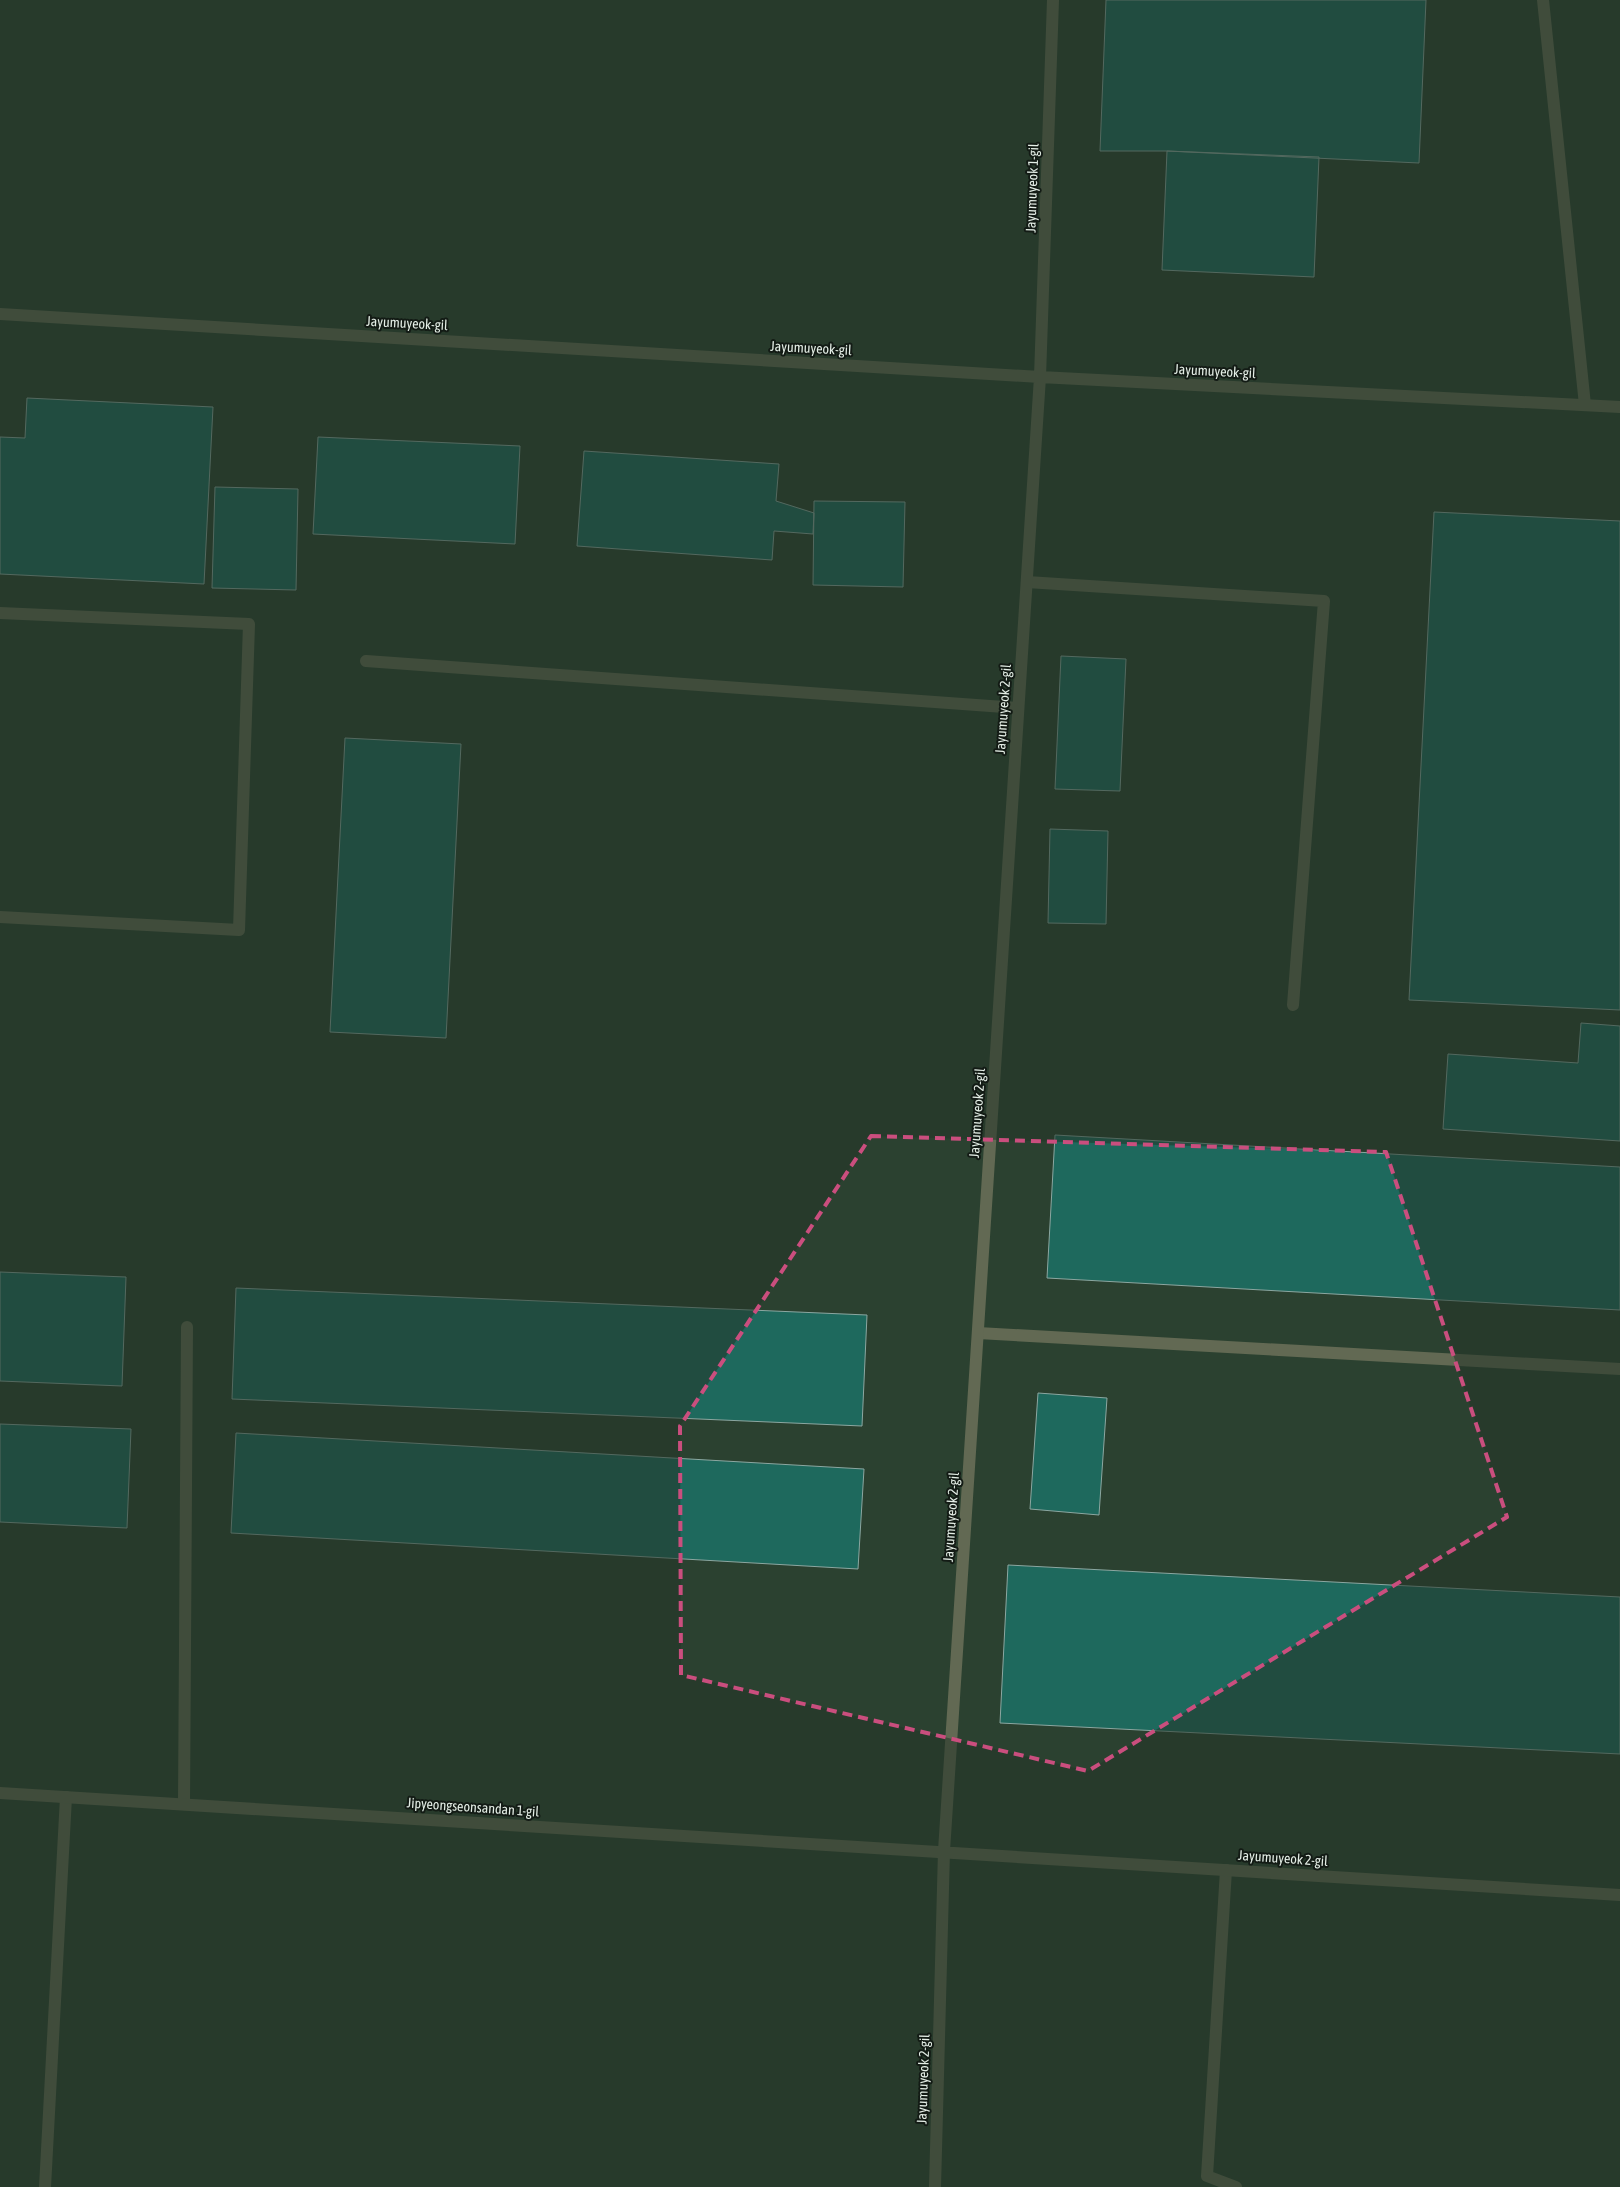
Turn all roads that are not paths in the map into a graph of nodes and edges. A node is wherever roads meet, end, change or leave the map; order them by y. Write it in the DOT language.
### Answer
graph roads {
  1 [pos="1053,0"];
  2 [pos="1543,0"];
  3 [pos="0,314"];
  4 [pos="1040,377"];
  5 [pos="1585,405"];
  6 [pos="1620,407"];
  7 [pos="1026,582"];
  8 [pos="0,613"];
  9 [pos="366,661"];
  10 [pos="1018,708"];
  11 [pos="0,917"];
  12 [pos="1293,1005"];
  13 [pos="187,1327"];
  14 [pos="978,1333"];
  15 [pos="1620,1369"];
  16 [pos="0,1793"];
  17 [pos="66,1797"];
  18 [pos="184,1804"];
  19 [pos="944,1851"];
  20 [pos="1226,1870"];
  21 [pos="1620,1895"];
  22 [pos="45,2187"];
  23 [pos="935,2187"];
  24 [pos="1236,2187"];
  1 -- 4 [label="street, Jayumuyeok 1-gil"];
  2 -- 5 [label="street"];
  3 -- 4 [label="street, Jayumuyeok-gil"];
  4 -- 5 [label="street, Jayumuyeok-gil"];
  4 -- 7 [label="street, Jayumuyeok 2-gil"];
  5 -- 6 [label="street, Jayumuyeok-gil"];
  7 -- 10 [label="street, Jayumuyeok 2-gil"];
  7 -- 12 [label="street"];
  8 -- 11 [label="street"];
  9 -- 10 [label="street"];
  10 -- 14 [label="street, Jayumuyeok 2-gil"];
  13 -- 18 [label="street"];
  14 -- 15 [label="street"];
  14 -- 19 [label="street, Jayumuyeok 2-gil"];
  16 -- 17 [label="street, Jipyeongseonsandan 1-gil"];
  17 -- 18 [label="street, Jipyeongseonsandan 1-gil"];
  17 -- 22 [label="street"];
  18 -- 19 [label="street, Jipyeongseonsandan 1-gil"];
  19 -- 20 [label="street, Jayumuyeok 2-gil"];
  19 -- 23 [label="street, Jayumuyeok 2-gil"];
  20 -- 21 [label="street, Jayumuyeok 2-gil"];
  20 -- 24 [label="street"];
}
